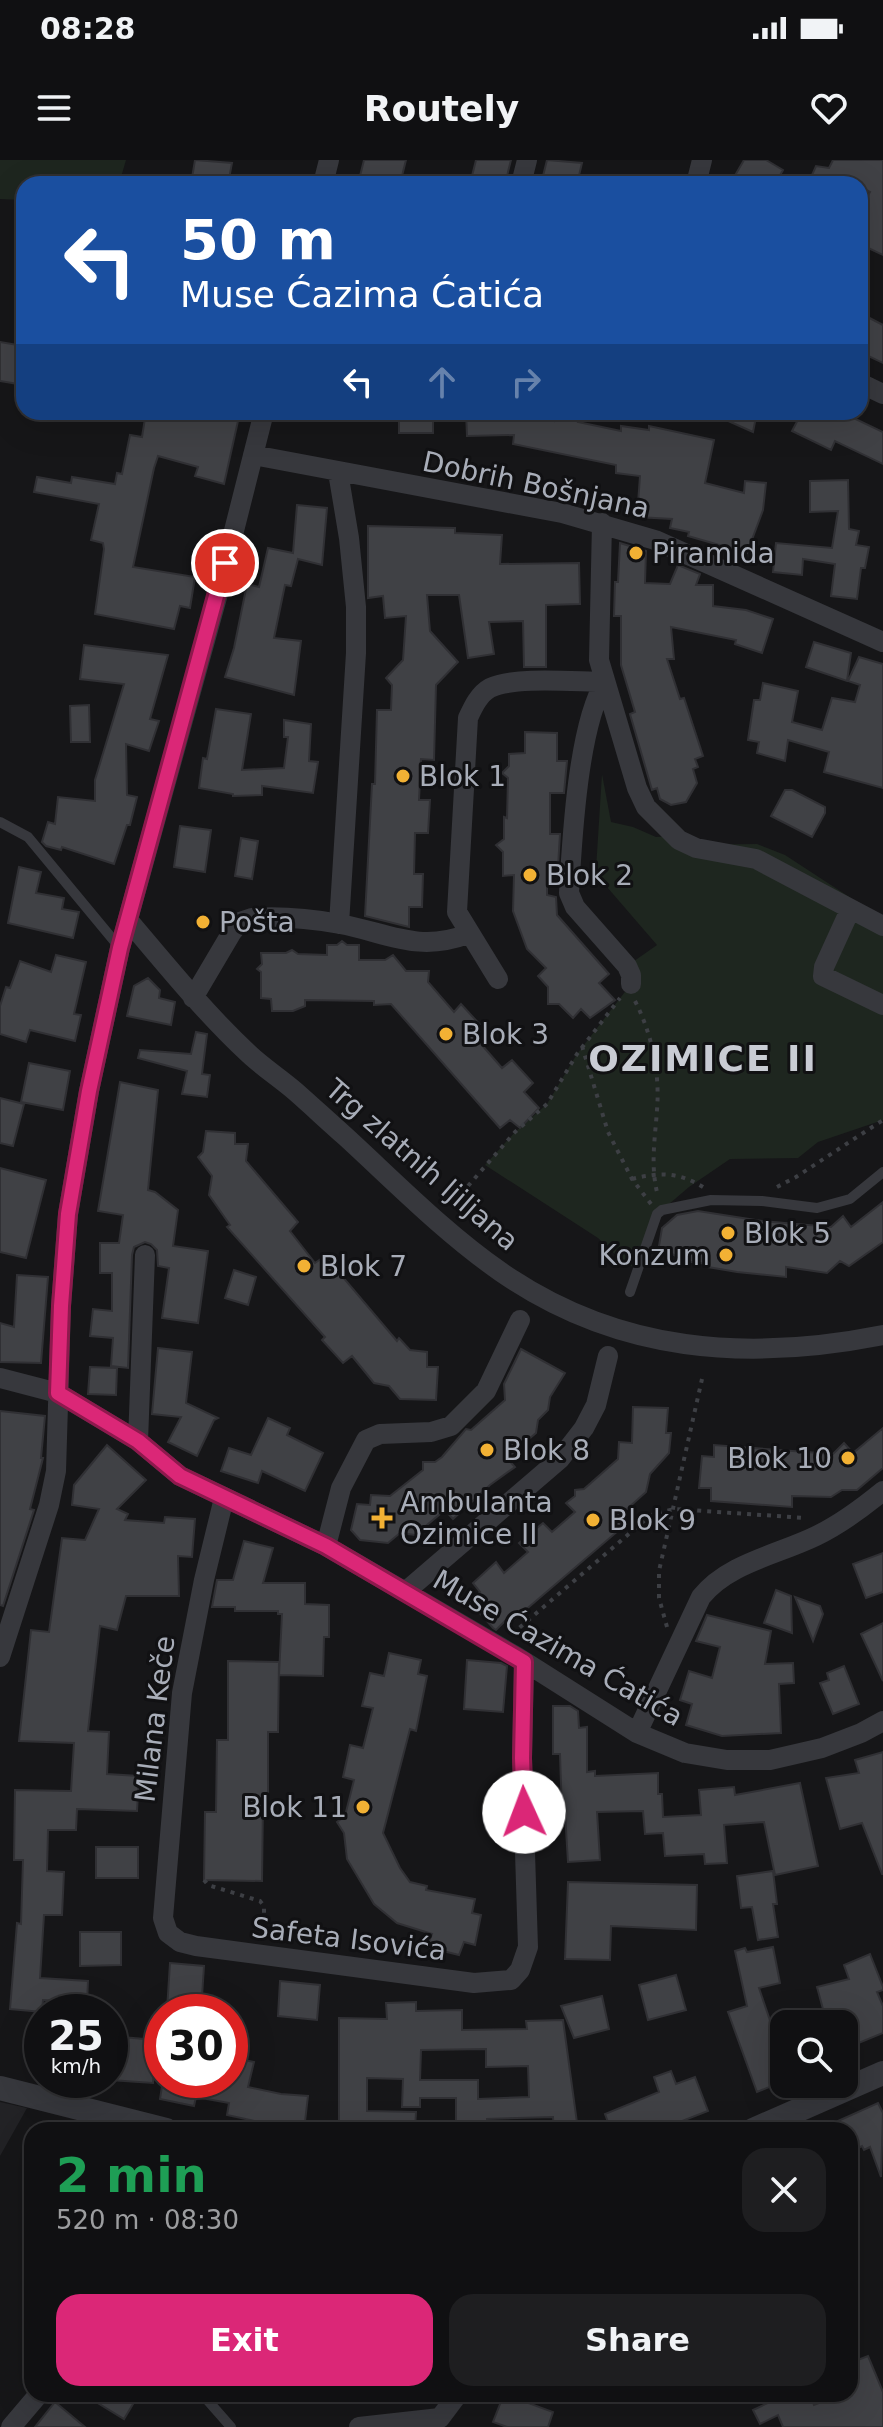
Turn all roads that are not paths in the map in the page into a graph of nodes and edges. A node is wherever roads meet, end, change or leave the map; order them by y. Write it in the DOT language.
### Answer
graph roads {
  1 [pos="262,420"];
  2 [pos="253,455"];
  3 [pos="338,472"];
  4 [pos="602,523"];
  5 [pos="883,642"];
  6 [pos="605,682"];
  7 [pos="0,822"];
  8 [pos="850,910"];
  9 [pos="128,920"];
  10 [pos="339,924"];
  11 [pos="883,926"];
  12 [pos="468,934"];
  13 [pos="120,948"];
  14 [pos="498,979"];
  15 [pos="631,984"];
  16 [pos="193,998"];
  17 [pos="883,1005"];
  18 [pos="883,1172"];
  19 [pos="145,1255"];
  20 [pos="630,1292"];
  21 [pos="520,1320"];
  22 [pos="883,1335"];
  23 [pos="608,1356"];
  24 [pos="0,1378"];
  25 [pos="58,1393"];
  26 [pos="138,1441"];
  27 [pos="883,1491"];
  28 [pos="224,1498"];
  29 [pos="326,1546"];
  30 [pos="405,1592"];
  31 [pos="0,1657"];
  32 [pos="524,1662"];
  33 [pos="883,1721"];
  34 [pos="637,1733"];
  35 [pos="180,1942"];
  36 [pos="883,2073"];
  37 [pos="0,2088"];
  38 [pos="134,2122"];
  39 [pos="771,2122"];
  40 [pos="32,2402"];
  41 [pos="209,2402"];
  42 [pos="452,2402"];
  43 [pos="437,2422"];
  44 [pos="11,2427"];
  45 [pos="231,2427"];
  46 [pos="359,2427"];
  1 -- 2 [label="street"];
  2 -- 3 [label="street, Dobrih Bošnjana"];
  2 -- 9 [label="street"];
  3 -- 4 [label="street, Dobrih Bošnjana"];
  3 -- 10 [label="street"];
  4 -- 5 [label="street, Dobrih Bošnjana"];
  4 -- 6 [label="street"];
  6 -- 8 [label="street"];
  6 -- 12 [label="street"];
  6 -- 15 [label="street"];
  7 -- 13 [label="lane"];
  8 -- 11 [label="street"];
  8 -- 17 [label="street"];
  9 -- 13 [label="street"];
  9 -- 16 [label="street, Trg zlatnih ljiljana"];
  10 -- 12 [label="street"];
  10 -- 16 [label="street"];
  12 -- 14 [label="street"];
  13 -- 25 [label="street"];
  16 -- 22 [label="street, Trg zlatnih ljiljana"];
  18 -- 20 [label="lane"];
  19 -- 26 [label="street"];
  21 -- 29 [label="street"];
  23 -- 30 [label="street"];
  24 -- 25 [label="street, Muse Ćazima Ćatića"];
  25 -- 26 [label="street, Muse Ćazima Ćatića"];
  25 -- 31 [label="street"];
  26 -- 28 [label="street, Muse Ćazima Ćatića"];
  27 -- 34 [label="street"];
  28 -- 29 [label="street, Muse Ćazima Ćatića"];
  28 -- 35 [label="street, Milana Keče"];
  29 -- 30 [label="street, Muse Ćazima Ćatića"];
  30 -- 32 [label="street, Muse Ćazima Ćatića"];
  32 -- 34 [label="street, Muse Ćazima Ćatića"];
  32 -- 35 [label="street, Safeta Isovića"];
  33 -- 34 [label="street, Muse Ćazima Ćatića"];
  36 -- 39 [label="street"];
  37 -- 38 [label="street"];
  40 -- 44 [label="street"];
  41 -- 45 [label="lane"];
  42 -- 43 [label="street"];
  43 -- 46 [label="street"];
}
